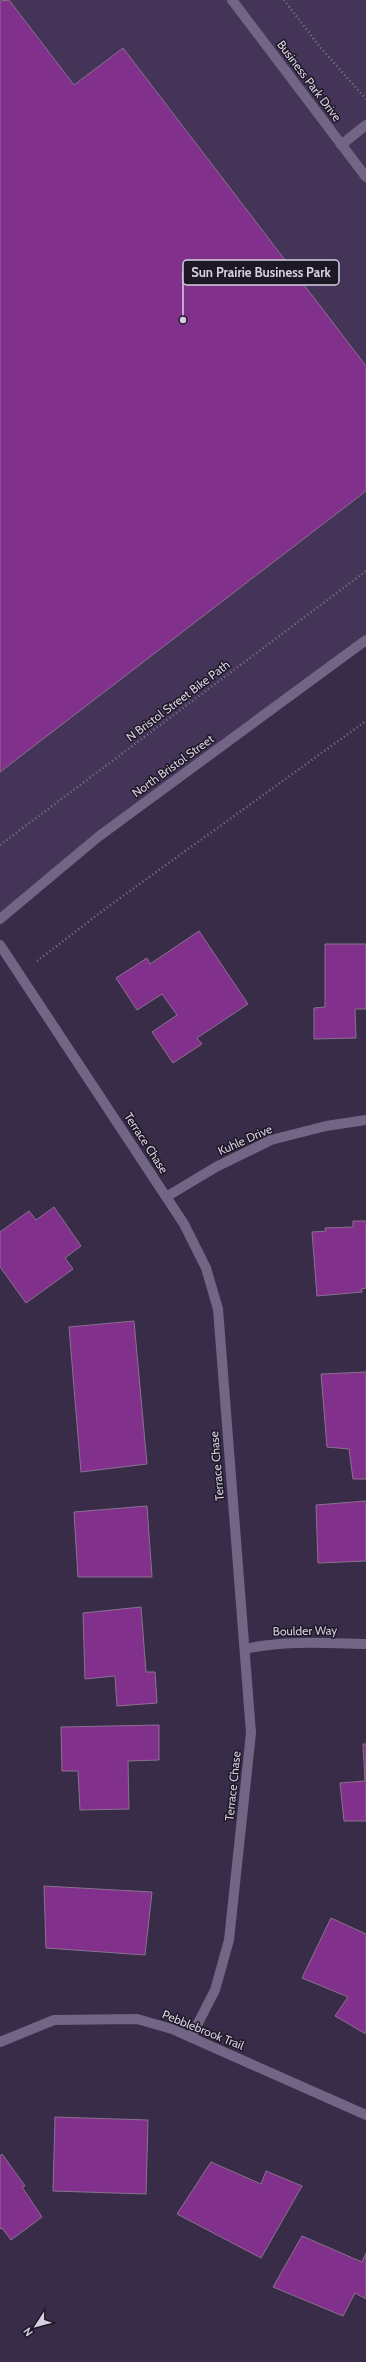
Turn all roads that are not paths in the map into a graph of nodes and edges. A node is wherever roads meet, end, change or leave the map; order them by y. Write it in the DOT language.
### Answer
graph roads {
  1 [pos="232,0"];
  2 [pos="366,125"];
  3 [pos="341,145"];
  4 [pos="366,177"];
  5 [pos="366,640"];
  6 [pos="0,920"];
  7 [pos="0,945"];
  8 [pos="366,1120"];
  9 [pos="166,1197"];
  10 [pos="366,1644"];
  11 [pos="245,1649"];
  12 [pos="191,2037"];
  13 [pos="0,2042"];
  14 [pos="366,2115"];
  1 -- 3 [label="street, Business Park Drive"];
  2 -- 3 [label="street"];
  3 -- 4 [label="street, Business Park Drive"];
  5 -- 6 [label="street, North Bristol Street"];
  7 -- 9 [label="street, Terrace Chase"];
  8 -- 9 [label="street, Kuhle Drive"];
  9 -- 11 [label="street, Terrace Chase"];
  10 -- 11 [label="street, Boulder Way"];
  11 -- 12 [label="street, Terrace Chase"];
  12 -- 13 [label="street, Pebblebrook Trail"];
  12 -- 14 [label="street, Pebblebrook Trail"];
}
